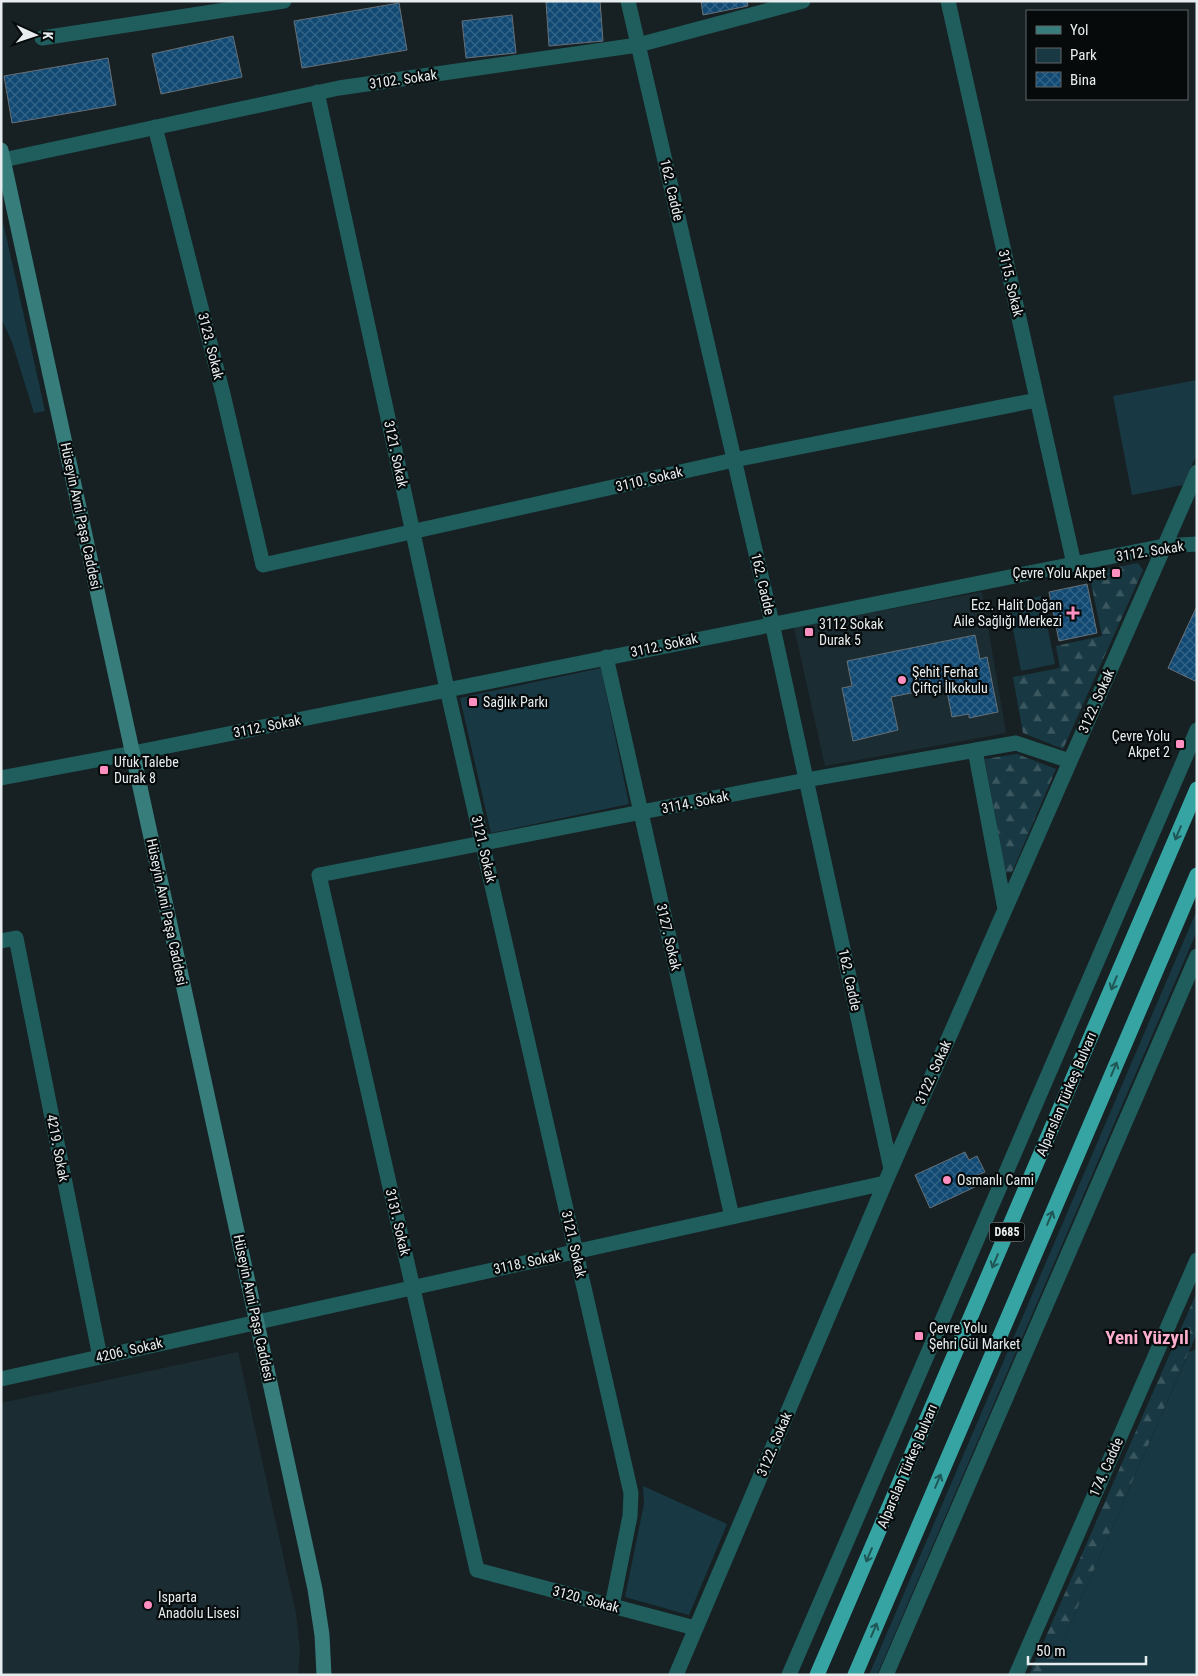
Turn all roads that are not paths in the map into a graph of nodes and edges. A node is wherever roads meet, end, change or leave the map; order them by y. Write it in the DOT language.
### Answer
graph roads {
  1 [pos="284,1"];
  2 [pos="628,1"];
  3 [pos="803,1"];
  4 [pos="948,1"];
  5 [pos="42,38"];
  6 [pos="638,45"];
  7 [pos="317,92"];
  8 [pos="154,127"];
  9 [pos="2,155"];
  10 [pos="1037,400"];
  11 [pos="734,460"];
  12 [pos="1197,472"];
  13 [pos="413,532"];
  14 [pos="1197,544"];
  15 [pos="1164,546"];
  16 [pos="1074,564"];
  17 [pos="263,565"];
  18 [pos="772,623"];
  19 [pos="606,657"];
  20 [pos="447,689"];
  21 [pos="1197,730"];
  22 [pos="975,750"];
  23 [pos="133,753"];
  24 [pos="1070,761"];
  25 [pos="1,778"];
  26 [pos="806,780"];
  27 [pos="1197,788"];
  28 [pos="641,812"];
  29 [pos="482,843"];
  30 [pos="319,875"];
  31 [pos="1197,875"];
  32 [pos="1005,909"];
  33 [pos="8,940"];
  34 [pos="1197,956"];
  35 [pos="888,1176"];
  36 [pos="732,1216"];
  37 [pos="576,1251"];
  38 [pos="1197,1260"];
  39 [pos="413,1287"];
  40 [pos="257,1322"];
  41 [pos="100,1357"];
  42 [pos="1,1379"];
  43 [pos="476,1570"];
  44 [pos="612,1606"];
  45 [pos="695,1628"];
  46 [pos="324,1675"];
  47 [pos="676,1675"];
  48 [pos="789,1675"];
  49 [pos="817,1675"];
  50 [pos="855,1675"];
  51 [pos="886,1675"];
  52 [pos="1016,1675"];
  1 -- 5 [label="street"];
  2 -- 6 [label="street, 162. Cadde"];
  3 -- 6 [label="street, 3102. Sokak"];
  4 -- 10 [label="street, 3115. Sokak"];
  6 -- 7 [label="street, 3102. Sokak"];
  6 -- 11 [label="street, 162. Cadde"];
  7 -- 8 [label="street, 3102. Sokak"];
  7 -- 13 [label="street, 3121. Sokak"];
  8 -- 9 [label="street, 3102. Sokak"];
  8 -- 17 [label="street, 3123. Sokak"];
  9 -- 23 [label="main road, Hüseyin Avni Paşa Caddesi"];
  10 -- 11 [label="street, 3110. Sokak"];
  10 -- 16 [label="street, 3115. Sokak"];
  11 -- 13 [label="street, 3110. Sokak"];
  11 -- 18 [label="street, 162. Cadde"];
  12 -- 15 [label="street, 3122. Sokak"];
  13 -- 17 [label="street, 3110. Sokak"];
  13 -- 20 [label="street, 3121. Sokak"];
  14 -- 15 [label="street, 3112. Sokak"];
  15 -- 16 [label="street, 3112. Sokak"];
  15 -- 24 [label="street, 3122. Sokak"];
  16 -- 18 [label="street, 3112. Sokak"];
  18 -- 19 [label="street, 3112. Sokak"];
  18 -- 26 [label="street, 162. Cadde"];
  19 -- 20 [label="street, 3112. Sokak"];
  19 -- 28 [label="street, 3127. Sokak"];
  20 -- 23 [label="street, 3112. Sokak"];
  20 -- 29 [label="street, 3121. Sokak"];
  21 -- 48 [label="street"];
  22 -- 24 [label="street, 3114. Sokak"];
  22 -- 26 [label="street, 3114. Sokak"];
  22 -- 32 [label="street"];
  23 -- 25 [label="street, 3112. Sokak"];
  23 -- 40 [label="main road, Hüseyin Avni Paşa Caddesi"];
  24 -- 32 [label="street, 3122. Sokak"];
  26 -- 28 [label="street, 3114. Sokak"];
  26 -- 35 [label="street, 162. Cadde"];
  27 -- 49 [label="highway, Alparslan Türkeş Bulvarı / D685, one-way"];
  28 -- 29 [label="street, 3114. Sokak"];
  28 -- 36 [label="street, 3127. Sokak"];
  29 -- 30 [label="street, 3114. Sokak"];
  29 -- 37 [label="street, 3121. Sokak"];
  30 -- 39 [label="street, 3131. Sokak"];
  50 -- 31 [label="highway, D685, one-way"];
  32 -- 35 [label="street, 3122. Sokak"];
  33 -- 41 [label="street, 4219. Sokak"];
  34 -- 51 [label="street"];
  35 -- 36 [label="street, 3118. Sokak"];
  35 -- 45 [label="street, 3122. Sokak"];
  36 -- 37 [label="street, 3118. Sokak"];
  37 -- 39 [label="street, 3118. Sokak"];
  37 -- 44 [label="street, 3121. Sokak"];
  38 -- 52 [label="street, 174. Cadde"];
  39 -- 40 [label="street, 3118. Sokak"];
  39 -- 43 [label="street, 3131. Sokak"];
  40 -- 41 [label="street, 4206. Sokak"];
  40 -- 46 [label="main road, Hüseyin Avni Paşa Caddesi"];
  41 -- 42 [label="street, 4206. Sokak"];
  43 -- 44 [label="street, 3120. Sokak"];
  44 -- 45 [label="street, 3120. Sokak"];
  45 -- 47 [label="street, 3122. Sokak"];
}
